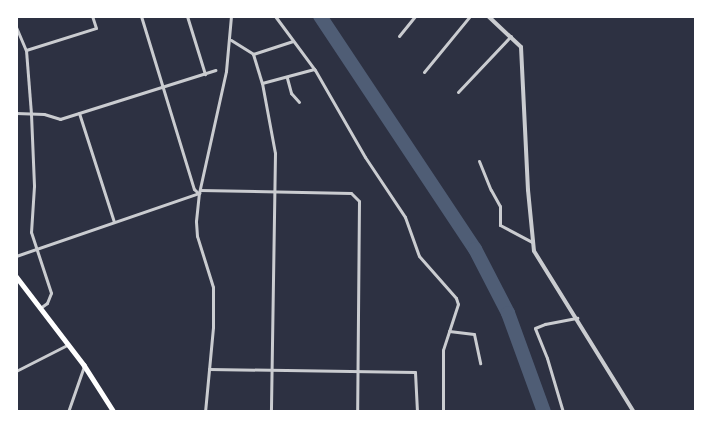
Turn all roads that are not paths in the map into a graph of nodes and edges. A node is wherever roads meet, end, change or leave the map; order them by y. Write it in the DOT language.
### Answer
graph roads {
  1 [pos="92,16"];
  2 [pos="141,16"];
  3 [pos="187,16"];
  4 [pos="231,16"];
  5 [pos="275,16"];
  6 [pos="415,16"];
  7 [pos="470,16"];
  8 [pos="488,16"];
  9 [pos="16,27"];
  10 [pos="399,36"];
  11 [pos="511,36"];
  12 [pos="230,40"];
  13 [pos="293,41"];
  14 [pos="26,50"];
  15 [pos="253,54"];
  16 [pos="314,69"];
  17 [pos="215,70"];
  18 [pos="424,72"];
  19 [pos="205,74"];
  20 [pos="287,78"];
  21 [pos="262,83"];
  22 [pos="162,87"];
  23 [pos="458,92"];
  24 [pos="299,102"];
  25 [pos="16,113"];
  26 [pos="79,113"];
  27 [pos="31,114"];
  28 [pos="479,161"];
  29 [pos="199,192"];
  30 [pos="274,192"];
  31 [pos="114,222"];
  32 [pos="532,242"];
  33 [pos="35,248"];
  34 [pos="16,256"];
  35 [pos="16,276"];
  36 [pos="39,308"];
  37 [pos="577,318"];
  38 [pos="449,331"];
  39 [pos="69,344"];
  40 [pos="480,363"];
  41 [pos="84,365"];
  42 [pos="210,369"];
  43 [pos="16,371"];
  44 [pos="272,371"];
  45 [pos="358,372"];
  46 [pos="68,412"];
  47 [pos="114,412"];
  48 [pos="205,412"];
  49 [pos="271,412"];
  50 [pos="357,412"];
  51 [pos="417,412"];
  52 [pos="443,412"];
  53 [pos="563,412"];
  54 [pos="634,412"];
  1 -- 14 [label="street"];
  2 -- 22 [label="street"];
  3 -- 19 [label="street"];
  4 -- 12 [label="street"];
  5 -- 13 [label="street"];
  6 -- 10 [label="street"];
  7 -- 18 [label="street"];
  8 -- 11 [label="street"];
  9 -- 14 [label="street"];
  11 -- 23 [label="street"];
  11 -- 32 [label="street"];
  12 -- 15 [label="street"];
  12 -- 29 [label="street"];
  13 -- 15 [label="street"];
  13 -- 16 [label="street"];
  14 -- 27 [label="street"];
  15 -- 21 [label="street"];
  16 -- 20 [label="street"];
  16 -- 38 [label="street"];
  17 -- 19 [label="street"];
  19 -- 22 [label="street"];
  20 -- 21 [label="street"];
  20 -- 24 [label="street"];
  21 -- 30 [label="street"];
  22 -- 26 [label="street"];
  22 -- 29 [label="street"];
  25 -- 27 [label="street"];
  26 -- 27 [label="street"];
  26 -- 31 [label="street"];
  27 -- 33 [label="street"];
  28 -- 32 [label="street"];
  29 -- 30 [label="street"];
  29 -- 31 [label="street"];
  29 -- 42 [label="street"];
  30 -- 44 [label="street"];
  30 -- 45 [label="street"];
  31 -- 33 [label="street"];
  32 -- 37 [label="street"];
  33 -- 34 [label="street"];
  33 -- 36 [label="street"];
  35 -- 36 [label="main road"];
  36 -- 39 [label="main road"];
  37 -- 53 [label="street"];
  37 -- 54 [label="street"];
  38 -- 40 [label="street"];
  38 -- 52 [label="street"];
  39 -- 41 [label="main road"];
  39 -- 43 [label="street"];
  41 -- 46 [label="street"];
  41 -- 47 [label="main road"];
  42 -- 44 [label="street"];
  42 -- 48 [label="street"];
  44 -- 45 [label="street"];
  44 -- 49 [label="street"];
  45 -- 50 [label="street"];
  45 -- 51 [label="street"];
}
